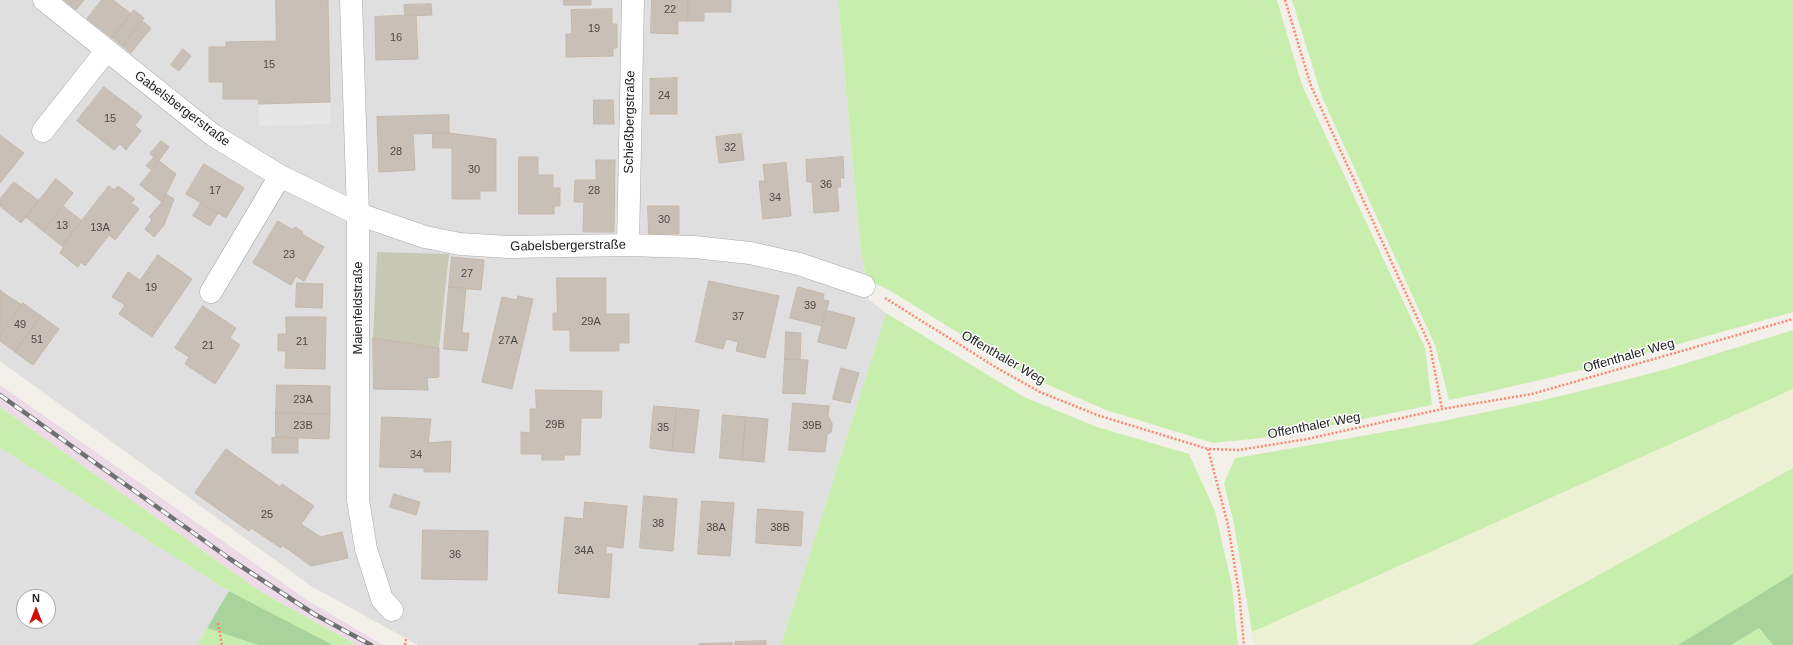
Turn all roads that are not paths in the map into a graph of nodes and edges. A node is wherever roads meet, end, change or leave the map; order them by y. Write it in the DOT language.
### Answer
graph roads {
  1 [pos="44,0"];
  2 [pos="351,0"];
  3 [pos="633,0"];
  4 [pos="106,51"];
  5 [pos="43,130"];
  6 [pos="280,176"];
  7 [pos="358,214"];
  8 [pos="628,245"];
  9 [pos="864,286"];
  10 [pos="211,292"];
  11 [pos="392,610"];
  1 -- 4 [label="street, Gabelsbergerstraße"];
  2 -- 7 [label="street, Maienfeldstraße"];
  3 -- 8 [label="street, Schießbergstraße"];
  4 -- 5 [label="street"];
  4 -- 6 [label="street, Gabelsbergerstraße"];
  6 -- 7 [label="street, Gabelsbergerstraße"];
  6 -- 10 [label="street"];
  7 -- 8 [label="street, Gabelsbergerstraße"];
  7 -- 11 [label="street, Maienfeldstraße"];
  8 -- 9 [label="street, Gabelsbergerstraße"];
}
